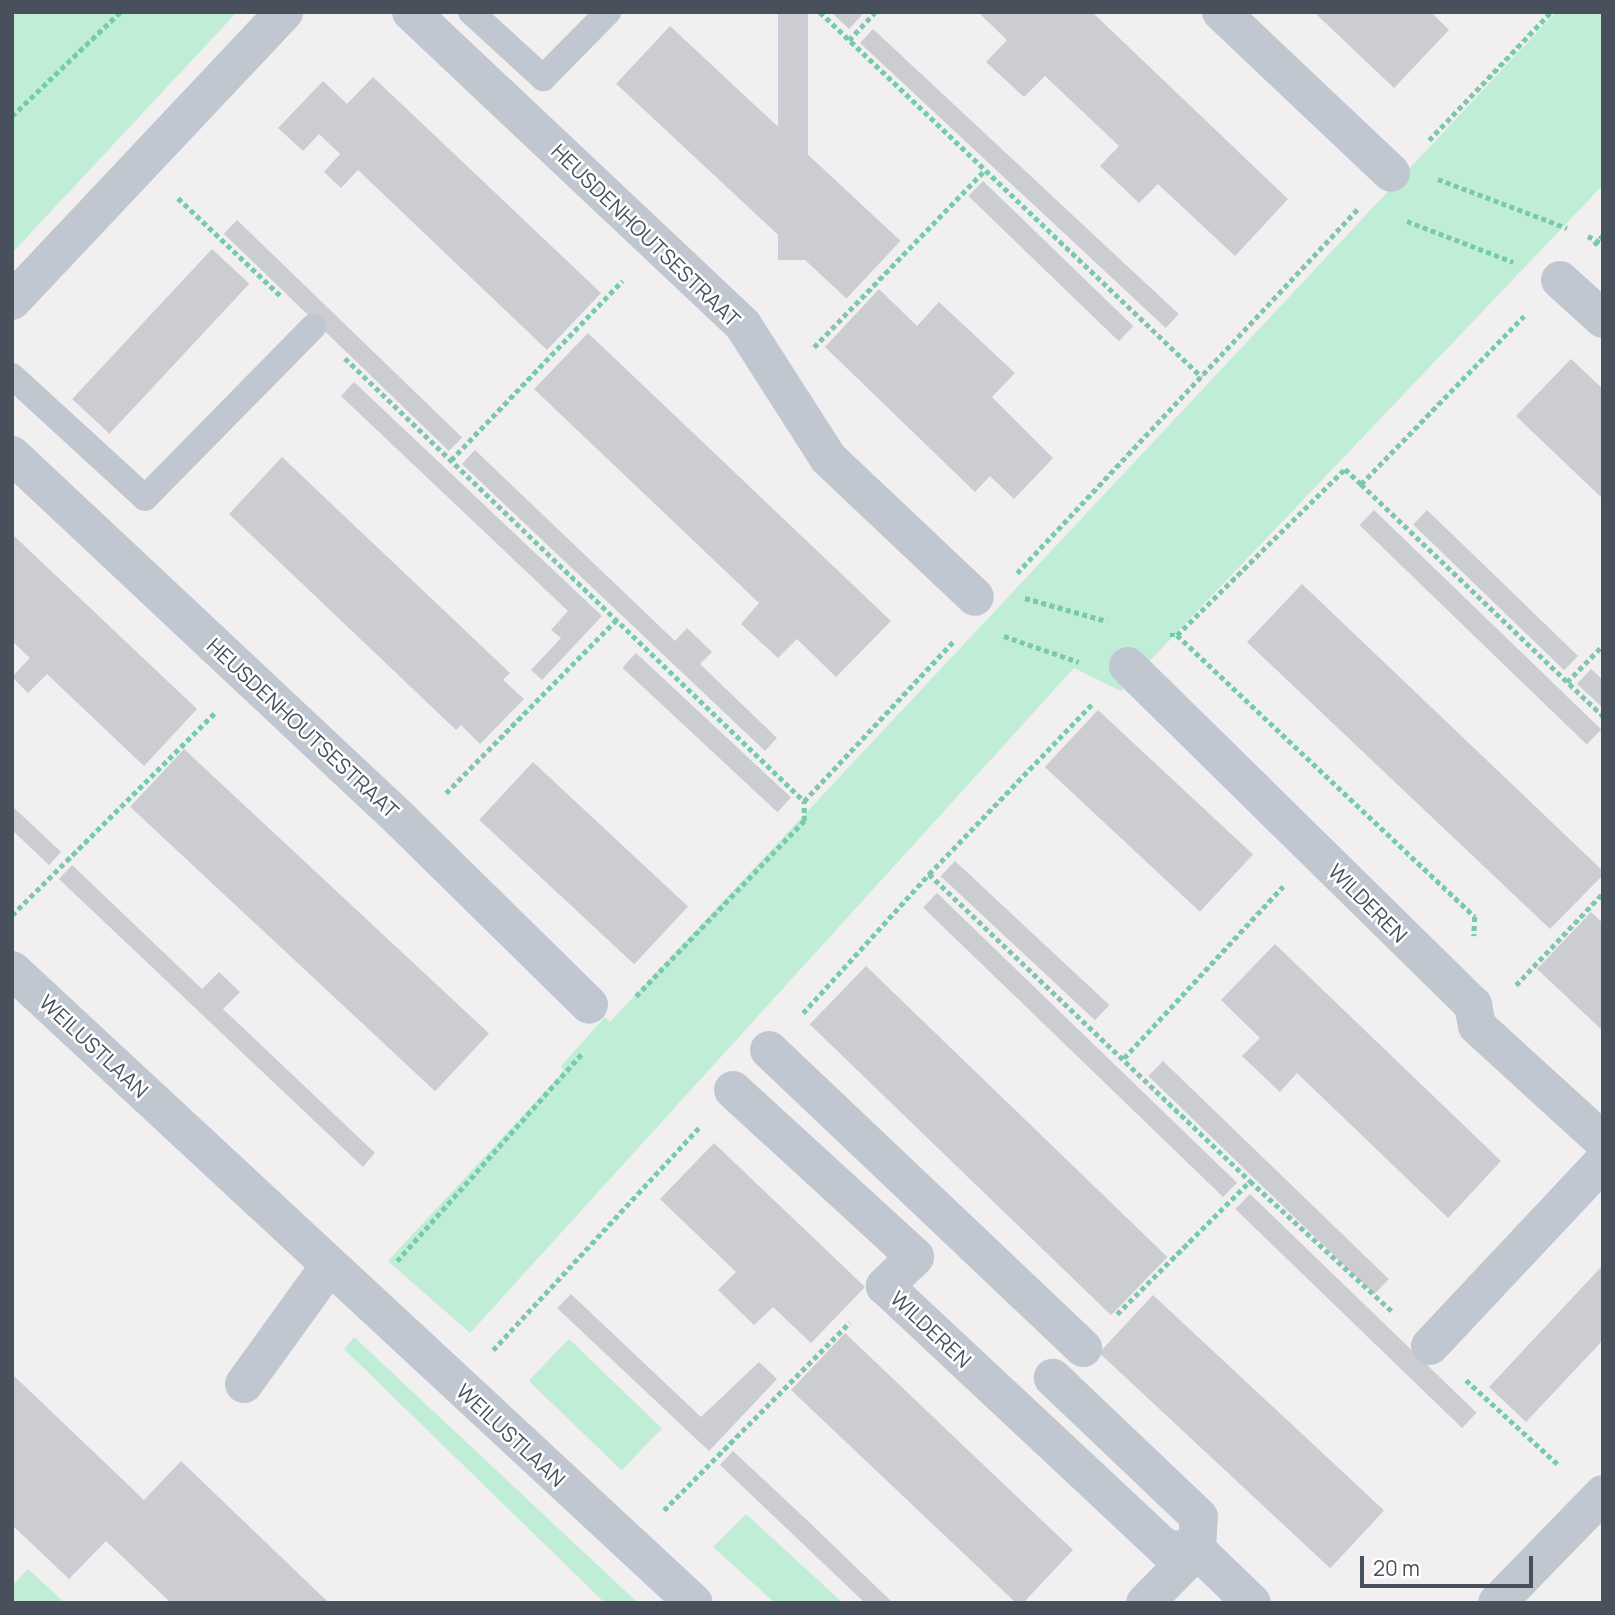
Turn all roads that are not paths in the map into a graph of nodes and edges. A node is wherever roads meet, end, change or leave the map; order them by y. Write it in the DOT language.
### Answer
graph roads {
  1 [pos="284,12"];
  2 [pos="411,12"];
  3 [pos="471,12"];
  4 [pos="608,12"];
  5 [pos="1221,12"];
  6 [pos="1398,170"];
  7 [pos="1560,280"];
  8 [pos="12,301"];
  9 [pos="1603,319"];
  10 [pos="313,327"];
  11 [pos="12,376"];
  12 [pos="12,455"];
  13 [pos="982,604"];
  14 [pos="1124,671"];
  15 [pos="12,970"];
  16 [pos="589,1005"];
  17 [pos="769,1050"];
  18 [pos="733,1090"];
  19 [pos="1603,1141"];
  20 [pos="1603,1162"];
  21 [pos="950,1222"];
  22 [pos="915,1257"];
  23 [pos="329,1266"];
  24 [pos="1430,1346"];
  25 [pos="1083,1348"];
  26 [pos="1053,1378"];
  27 [pos="244,1384"];
  28 [pos="1600,1497"];
  29 [pos="1197,1550"];
  30 [pos="694,1603"];
  31 [pos="1145,1603"];
  32 [pos="1252,1603"];
  33 [pos="1497,1603"];
  1 -- 8 [label="street"];
  2 -- 13 [label="street, HEUSDENHOUTSESTRAAT"];
  3 -- 4 [label="lane"];
  5 -- 6 [label="street"];
  7 -- 9 [label="street"];
  10 -- 11 [label="lane"];
  12 -- 16 [label="street, HEUSDENHOUTSESTRAAT"];
  14 -- 19 [label="street, WILDEREN"];
  15 -- 23 [label="street, WEILUSTLAAN"];
  17 -- 21 [label="street"];
  18 -- 22 [label="street, WILDEREN"];
  20 -- 24 [label="street"];
  21 -- 22 [label="street"];
  21 -- 25 [label="street"];
  22 -- 29 [label="street, WILDEREN"];
  23 -- 27 [label="street"];
  23 -- 30 [label="street, WEILUSTLAAN"];
  26 -- 29 [label="street"];
  28 -- 33 [label="street"];
  29 -- 31 [label="street"];
  29 -- 32 [label="street"];
}
